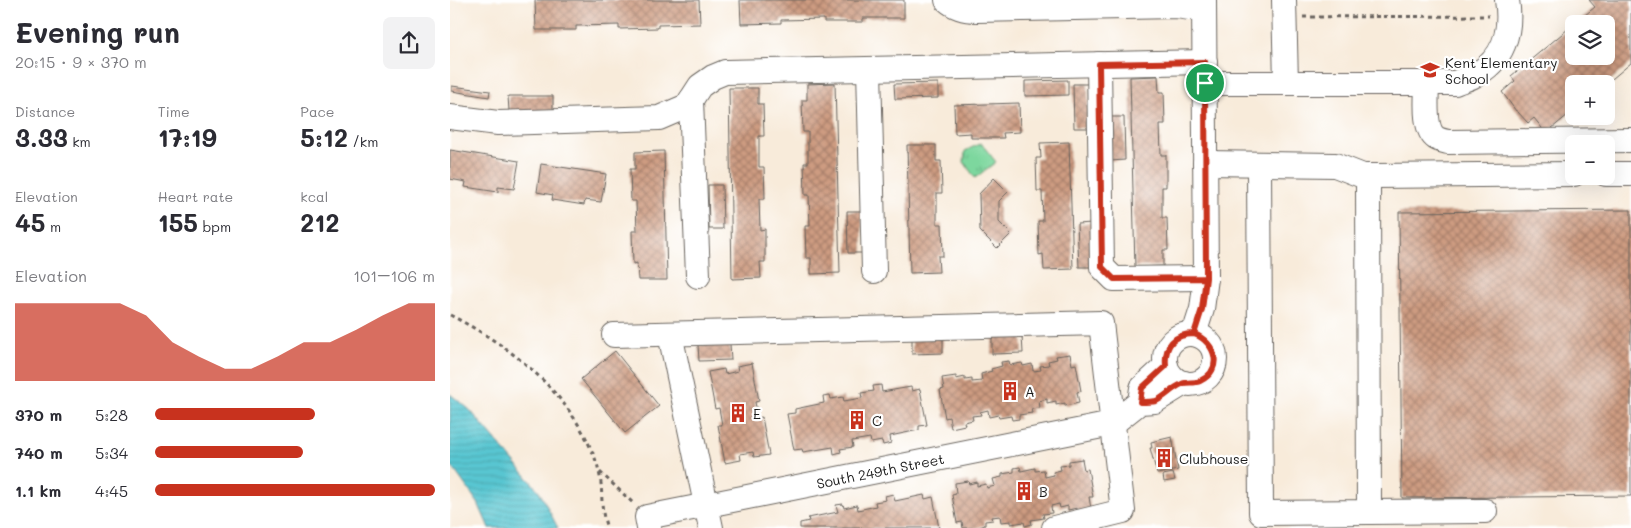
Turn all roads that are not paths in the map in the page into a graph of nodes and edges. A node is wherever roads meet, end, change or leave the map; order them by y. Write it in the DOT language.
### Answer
graph roads {
  1 [pos="947,0"];
  2 [pos="1204,5"];
  3 [pos="1284,8"];
  4 [pos="1508,8"];
  5 [pos="1099,64"];
  6 [pos="869,69"];
  7 [pos="1205,72"];
  8 [pos="1286,83"];
  9 [pos="1427,83"];
  10 [pos="691,100"];
  11 [pos="450,117"];
  12 [pos="1631,140"];
  13 [pos="1206,163"];
  14 [pos="1259,165"];
  15 [pos="1565,174"];
  16 [pos="1615,174"];
  17 [pos="1631,174"];
  18 [pos="1368,176"];
  19 [pos="874,271"];
  20 [pos="698,276"];
  21 [pos="1206,278"];
  22 [pos="670,334"];
  23 [pos="1194,334"];
  24 [pos="614,335"];
  25 [pos="1166,366"];
  26 [pos="1184,383"];
  27 [pos="1140,402"];
  28 [pos="1112,424"];
  29 [pos="706,505"];
  30 [pos="1485,511"];
  31 [pos="1369,512"];
  32 [pos="648,522"];
  33 [pos="711,528"];
  34 [pos="1054,528"];
  1 -- 2 [label="street"];
  2 -- 7 [label="street"];
  3 -- 8 [label="street"];
  4 -- 9 [label="street"];
  5 -- 6 [label="street"];
  5 -- 7 [label="street"];
  5 -- 21 [label="street"];
  6 -- 10 [label="street"];
  6 -- 19 [label="street"];
  7 -- 8 [label="street"];
  7 -- 13 [label="street"];
  8 -- 9 [label="street"];
  9 -- 12 [label="street"];
  10 -- 11 [label="street"];
  10 -- 20 [label="street"];
  13 -- 14 [label="street"];
  13 -- 21 [label="street"];
  14 -- 18 [label="street"];
  14 -- 31 [label="street"];
  15 -- 18 [label="street"];
  16 -- 17 [label="street"];
  18 -- 31 [label="street"];
  21 -- 23 [label="street"];
  22 -- 24 [label="street"];
  22 -- 28 [label="street"];
  22 -- 29 [label="street"];
  23 -- 25 [label="street"];
  23 -- 26 [label="street"];
  25 -- 26 [label="street"];
  25 -- 27 [label="street"];
  26 -- 27 [label="street"];
  27 -- 28 [label="street"];
  28 -- 29 [label="street, South 249th Street"];
  28 -- 34 [label="street"];
  29 -- 32 [label="street, South 249th Street"];
  29 -- 33 [label="street"];
  30 -- 31 [label="street"];
}
